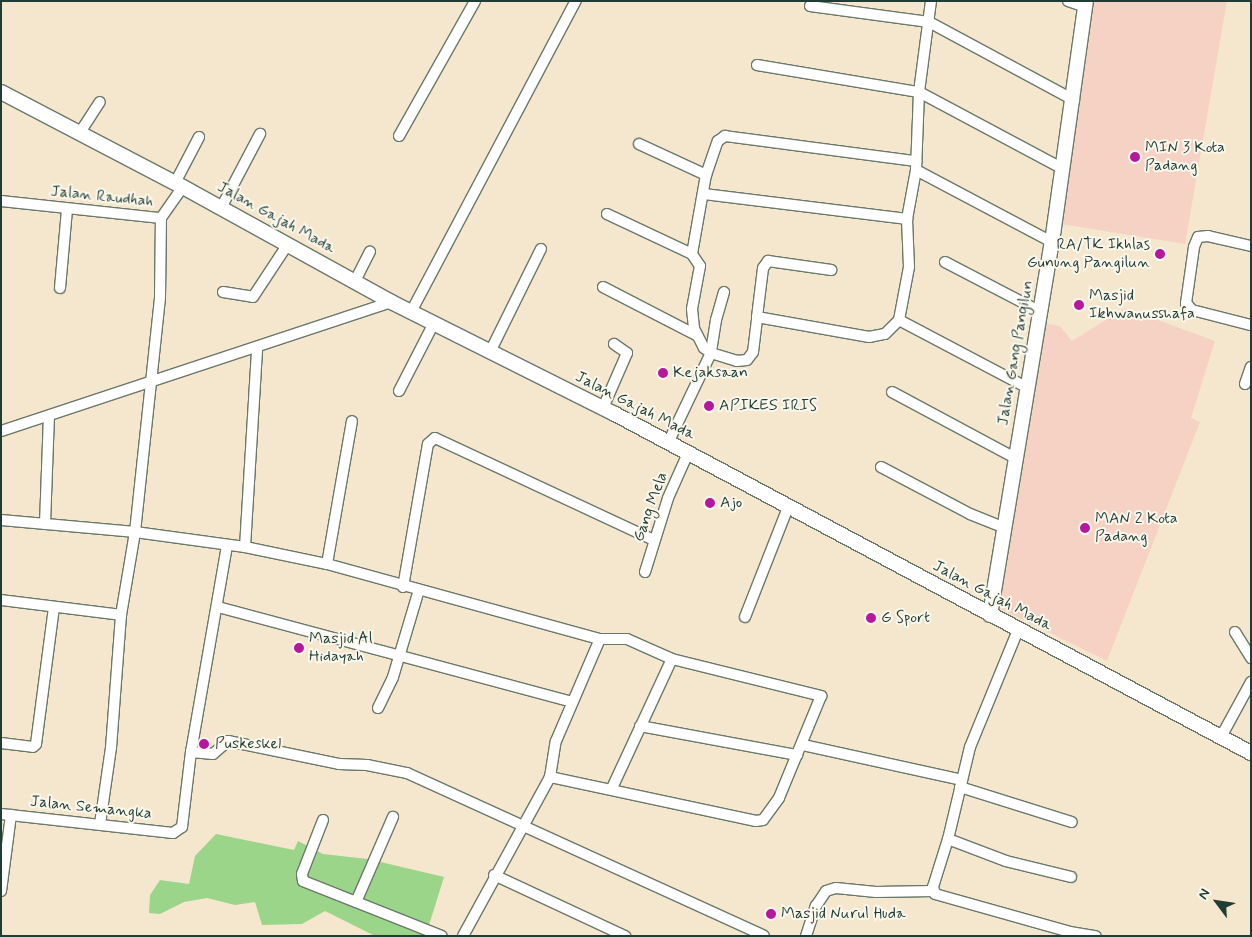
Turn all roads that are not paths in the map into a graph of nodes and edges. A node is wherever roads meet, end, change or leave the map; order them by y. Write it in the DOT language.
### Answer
graph roads {
  1 [pos="475,1"];
  2 [pos="576,1"];
  3 [pos="931,1"];
  4 [pos="1068,1"];
  5 [pos="1085,4"];
  6 [pos="810,6"];
  7 [pos="929,22"];
  8 [pos="758,65"];
  9 [pos="1,92"];
  10 [pos="919,92"];
  11 [pos="1074,100"];
  12 [pos="100,102"];
  13 [pos="79,134"];
  14 [pos="260,134"];
  15 [pos="399,136"];
  16 [pos="199,137"];
  17 [pos="639,144"];
  18 [pos="916,165"];
  19 [pos="1063,169"];
  20 [pos="706,175"];
  21 [pos="179,185"];
  22 [pos="704,194"];
  23 [pos="1,201"];
  24 [pos="221,208"];
  25 [pos="67,209"];
  26 [pos="607,214"];
  27 [pos="161,218"];
  28 [pos="907,219"];
  29 [pos="1052,242"];
  30 [pos="288,244"];
  31 [pos="1251,246"];
  32 [pos="541,249"];
  33 [pos="370,252"];
  34 [pos="692,254"];
  35 [pos="945,262"];
  36 [pos="831,270"];
  37 [pos="354,281"];
  38 [pos="603,287"];
  39 [pos="60,288"];
  40 [pos="223,292"];
  41 [pos="724,292"];
  42 [pos="391,302"];
  43 [pos="411,312"];
  44 [pos="1041,312"];
  45 [pos="757,317"];
  46 [pos="899,320"];
  47 [pos="434,323"];
  48 [pos="1251,325"];
  49 [pos="696,335"];
  50 [pos="614,344"];
  51 [pos="256,348"];
  52 [pos="490,352"];
  53 [pos="711,353"];
  54 [pos="1251,367"];
  55 [pos="149,383"];
  56 [pos="1245,384"];
  57 [pos="1028,388"];
  58 [pos="399,391"];
  59 [pos="892,392"];
  60 [pos="602,408"];
  61 [pos="49,417"];
  62 [pos="352,421"];
  63 [pos="1,432"];
  64 [pos="668,443"];
  65 [pos="688,453"];
  66 [pos="1015,458"];
  67 [pos="880,467"];
  68 [pos="788,507"];
  69 [pos="1,520"];
  70 [pos="45,524"];
  71 [pos="1004,528"];
  72 [pos="135,532"];
  73 [pos="654,540"];
  74 [pos="227,544"];
  75 [pos="245,547"];
  76 [pos="327,564"];
  77 [pos="645,572"];
  78 [pos="403,587"];
  79 [pos="419,590"];
  80 [pos="1,600"];
  81 [pos="54,607"];
  82 [pos="218,607"];
  83 [pos="121,615"];
  84 [pos="990,615"];
  85 [pos="745,617"];
  86 [pos="1018,630"];
  87 [pos="1235,632"];
  88 [pos="600,639"];
  89 [pos="399,654"];
  90 [pos="1251,658"];
  91 [pos="672,659"];
  92 [pos="1251,682"];
  93 [pos="573,702"];
  94 [pos="378,708"];
  95 [pos="640,726"];
  96 [pos="1221,737"];
  97 [pos="1,743"];
  98 [pos="802,744"];
  99 [pos="191,752"];
  100 [pos="1251,752"];
  101 [pos="797,756"];
  102 [pos="550,777"];
  103 [pos="961,783"];
  104 [pos="612,788"];
  105 [pos="6,814"];
  106 [pos="393,817"];
  107 [pos="323,820"];
  108 [pos="1072,822"];
  109 [pos="100,824"];
  110 [pos="522,826"];
  111 [pos="948,840"];
  112 [pos="494,875"];
  113 [pos="1070,877"];
  114 [pos="2,880"];
  115 [pos="1,891"];
  116 [pos="933,891"];
  117 [pos="356,902"];
  118 [pos="442,936"];
  119 [pos="463,936"];
  120 [pos="625,936"];
  121 [pos="764,936"];
  122 [pos="806,936"];
  123 [pos="1096,936"];
  1 -- 15 [label="street"];
  2 -- 43 [label="street"];
  3 -- 7 [label="street"];
  4 -- 5 [label="street"];
  5 -- 11 [label="main road, Jalan Gang Pangilun"];
  6 -- 7 [label="street"];
  7 -- 10 [label="street"];
  7 -- 11 [label="street"];
  8 -- 10 [label="street"];
  9 -- 13 [label="main road, Jalan Gajah Mada"];
  10 -- 18 [label="street"];
  10 -- 19 [label="street"];
  11 -- 19 [label="main road, Jalan Gang Pangilun"];
  12 -- 13 [label="street"];
  13 -- 21 [label="main road, Jalan Gajah Mada"];
  14 -- 24 [label="street"];
  16 -- 21 [label="street, Jalan Raudhah"];
  17 -- 20 [label="street"];
  18 -- 20 [label="street"];
  18 -- 28 [label="street"];
  18 -- 29 [label="street"];
  19 -- 29 [label="main road, Jalan Gang Pangilun"];
  20 -- 22 [label="street"];
  21 -- 24 [label="main road, Jalan Gajah Mada"];
  21 -- 27 [label="street, Jalan Raudhah"];
  22 -- 28 [label="street"];
  22 -- 34 [label="street"];
  23 -- 25 [label="street, Jalan Raudhah"];
  24 -- 30 [label="main road, Jalan Gajah Mada"];
  25 -- 27 [label="street, Jalan Raudhah"];
  25 -- 39 [label="street"];
  26 -- 34 [label="street"];
  27 -- 55 [label="street"];
  28 -- 46 [label="street"];
  29 -- 44 [label="main road, Jalan Gang Pangilun"];
  30 -- 37 [label="main road, Jalan Gajah Mada"];
  30 -- 40 [label="street"];
  31 -- 48 [label="street"];
  32 -- 52 [label="street"];
  33 -- 37 [label="street"];
  34 -- 49 [label="street"];
  35 -- 44 [label="street"];
  36 -- 45 [label="street"];
  37 -- 42 [label="main road, Jalan Gajah Mada"];
  38 -- 49 [label="street"];
  41 -- 53 [label="street"];
  42 -- 43 [label="main road, Jalan Gajah Mada"];
  42 -- 51 [label="street"];
  43 -- 47 [label="main road, Jalan Gajah Mada"];
  44 -- 57 [label="main road, Jalan Gang Pangilun"];
  45 -- 46 [label="street"];
  45 -- 53 [label="street"];
  46 -- 57 [label="street"];
  47 -- 52 [label="main road, Jalan Gajah Mada"];
  47 -- 58 [label="street"];
  49 -- 53 [label="street"];
  50 -- 60 [label="street"];
  51 -- 55 [label="street"];
  51 -- 75 [label="street"];
  52 -- 60 [label="main road, Jalan Gajah Mada"];
  53 -- 64 [label="street"];
  54 -- 56 [label="street"];
  55 -- 61 [label="street"];
  55 -- 72 [label="street"];
  57 -- 66 [label="main road, Jalan Gang Pangilun"];
  59 -- 66 [label="street"];
  60 -- 64 [label="main road, Jalan Gajah Mada"];
  61 -- 63 [label="street"];
  61 -- 70 [label="street"];
  62 -- 76 [label="street"];
  64 -- 65 [label="main road, Jalan Gajah Mada"];
  65 -- 68 [label="main road, Jalan Gajah Mada"];
  65 -- 73 [label="street, Gang Mela"];
  66 -- 71 [label="main road, Jalan Gang Pangilun"];
  67 -- 71 [label="street"];
  68 -- 84 [label="main road, Jalan Gajah Mada"];
  68 -- 85 [label="street"];
  69 -- 70 [label="street"];
  70 -- 72 [label="street"];
  71 -- 84 [label="main road, Jalan Gang Pangilun"];
  72 -- 74 [label="street"];
  72 -- 83 [label="street"];
  73 -- 77 [label="street, Gang Mela"];
  73 -- 78 [label="street"];
  74 -- 75 [label="street"];
  74 -- 82 [label="street"];
  75 -- 76 [label="street"];
  76 -- 78 [label="street"];
  78 -- 79 [label="street"];
  79 -- 88 [label="street"];
  79 -- 89 [label="street"];
  80 -- 81 [label="street"];
  81 -- 83 [label="street"];
  81 -- 97 [label="street"];
  82 -- 89 [label="street"];
  82 -- 99 [label="street"];
  83 -- 109 [label="street"];
  84 -- 86 [label="main road, Jalan Gajah Mada"];
  86 -- 96 [label="main road, Jalan Gajah Mada"];
  86 -- 103 [label="street"];
  87 -- 90 [label="street"];
  88 -- 91 [label="street"];
  88 -- 93 [label="street"];
  89 -- 93 [label="street"];
  89 -- 94 [label="street"];
  91 -- 95 [label="street"];
  91 -- 98 [label="street"];
  92 -- 96 [label="street"];
  93 -- 102 [label="street"];
  95 -- 101 [label="street"];
  95 -- 104 [label="street"];
  96 -- 100 [label="main road, Jalan Gajah Mada"];
  98 -- 101 [label="street"];
  98 -- 103 [label="street"];
  99 -- 109 [label="street, Jalan Semangka"];
  99 -- 110 [label="street"];
  101 -- 104 [label="street"];
  102 -- 104 [label="street"];
  102 -- 110 [label="street"];
  103 -- 108 [label="street"];
  103 -- 111 [label="street"];
  105 -- 109 [label="street, Jalan Semangka"];
  105 -- 114 [label="street"];
  106 -- 117 [label="street"];
  107 -- 117 [label="street"];
  110 -- 112 [label="street"];
  110 -- 121 [label="street"];
  111 -- 113 [label="street"];
  111 -- 116 [label="street"];
  112 -- 119 [label="street"];
  112 -- 120 [label="street"];
  114 -- 115 [label="street"];
  116 -- 122 [label="street"];
  116 -- 123 [label="street"];
  117 -- 118 [label="street"];
}
